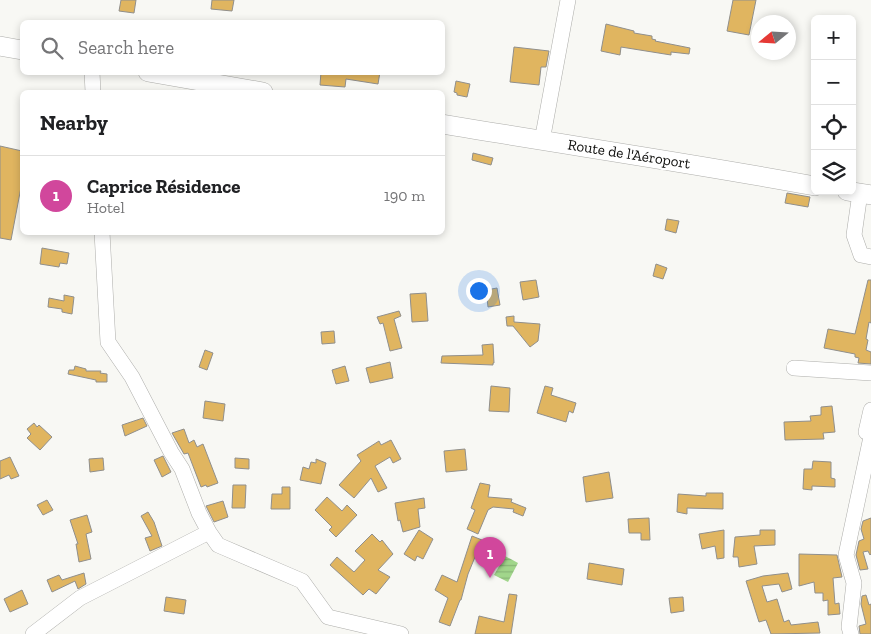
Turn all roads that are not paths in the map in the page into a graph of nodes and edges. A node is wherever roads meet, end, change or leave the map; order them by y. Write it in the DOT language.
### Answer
graph roads {
  1 [pos="568,0"];
  2 [pos="0,46"];
  3 [pos="20,50"];
  4 [pos="92,75"];
  5 [pos="165,75"];
  6 [pos="93,90"];
  7 [pos="252,90"];
  8 [pos="445,125"];
  9 [pos="542,141"];
  10 [pos="811,185"];
  11 [pos="859,197"];
  12 [pos="102,235"];
  13 [pos="871,258"];
  14 [pos="794,368"];
  15 [pos="871,373"];
  16 [pos="871,410"];
  17 [pos="869,434"];
  18 [pos="209,532"];
  19 [pos="33,634"];
  20 [pos="401,634"];
  21 [pos="851,634"];
  1 -- 9 [label="street"];
  2 -- 3 [label="main road"];
  4 -- 6 [label="street"];
  5 -- 7 [label="main road"];
  8 -- 9 [label="main road, Route de l'Aéroport"];
  9 -- 10 [label="main road, Route de l'Aéroport"];
  11 -- 13 [label="street"];
  12 -- 18 [label="street"];
  14 -- 15 [label="street"];
  16 -- 17 [label="street"];
  17 -- 21 [label="street"];
  18 -- 19 [label="street"];
  18 -- 20 [label="street"];
}
